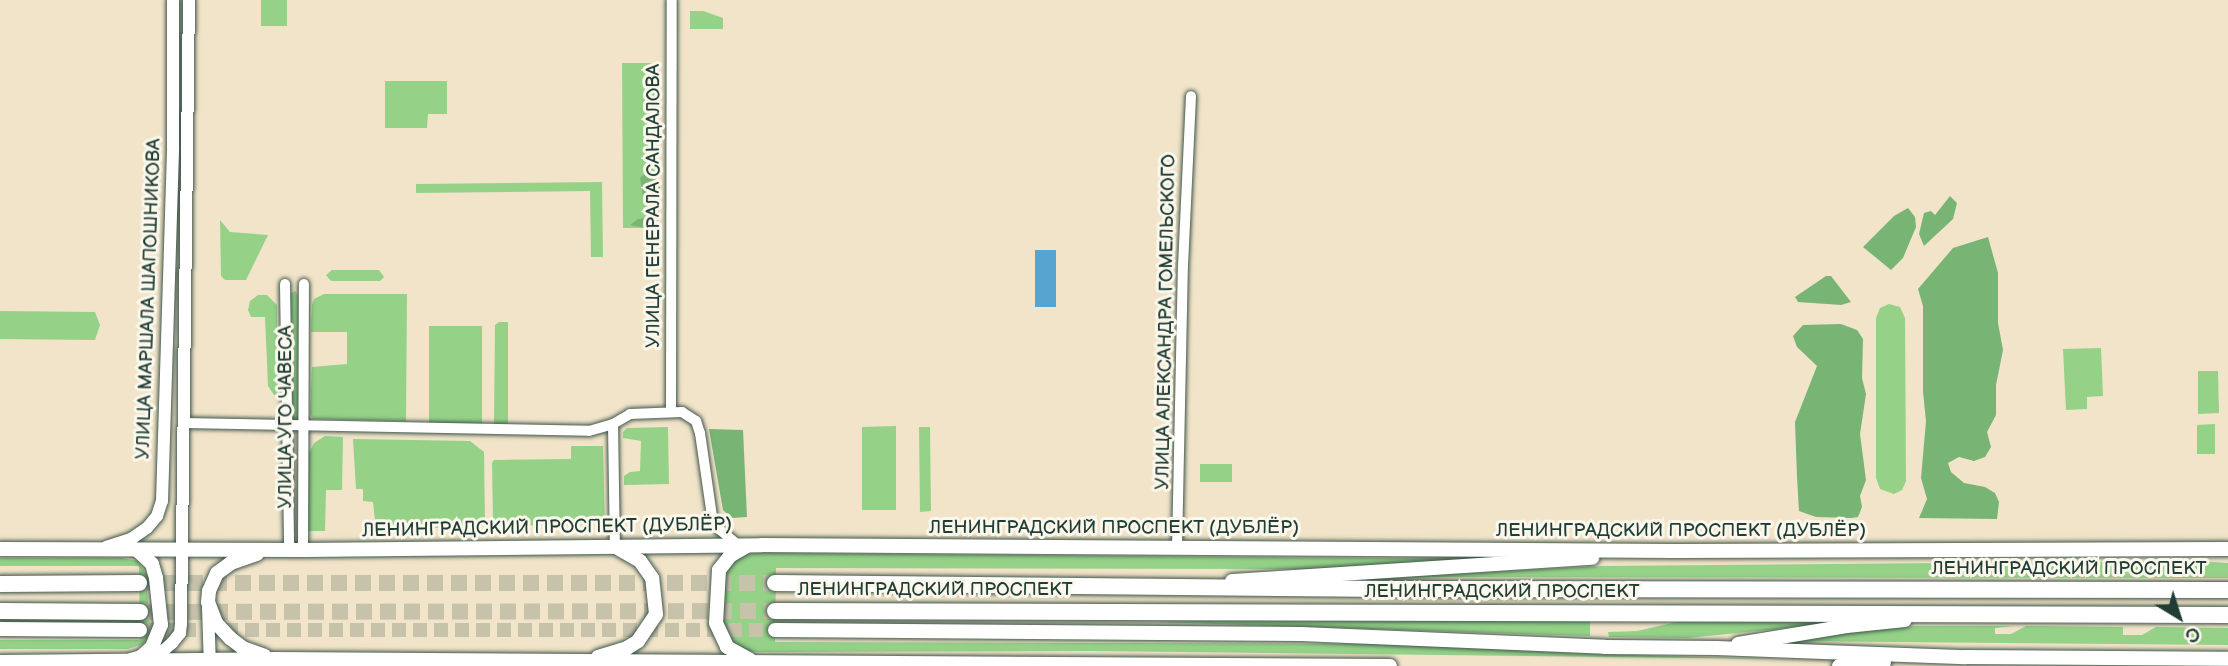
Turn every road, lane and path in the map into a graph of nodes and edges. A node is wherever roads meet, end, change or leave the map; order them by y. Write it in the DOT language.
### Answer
graph roads {
  1 [pos="173,0"];
  2 [pos="189,0"];
  3 [pos="672,0"];
  4 [pos="1191,96"];
  5 [pos="285,284"];
  6 [pos="304,284"];
  7 [pos="671,412"];
  8 [pos="185,423"];
  9 [pos="613,424"];
  10 [pos="287,425"];
  11 [pos="303,425"];
  12 [pos="738,545"];
  13 [pos="762,545"];
  14 [pos="615,547"];
  15 [pos="1177,548"];
  16 [pos="0,549"];
  17 [pos="85,549"];
  18 [pos="2228,549"];
  19 [pos="137,550"];
  20 [pos="183,550"];
  21 [pos="289,550"];
  22 [pos="2138,550"];
  23 [pos="1674,551"];
  24 [pos="2228,558"];
  25 [pos="139,583"];
  26 [pos="775,583"];
  27 [pos="0,584"];
  28 [pos="1156,586"];
  29 [pos="2228,590"];
  30 [pos="208,602"];
  31 [pos="0,611"];
  32 [pos="775,611"];
  33 [pos="140,612"];
  34 [pos="1963,615"];
  35 [pos="2228,615"];
  36 [pos="0,629"];
  37 [pos="140,630"];
  38 [pos="775,630"];
  39 [pos="1716,648"];
  40 [pos="1966,657"];
  41 [pos="134,659"];
  42 [pos="273,659"];
  43 [pos="2228,659"];
  44 [pos="0,662"];
  45 [pos="569,662"];
  46 [pos="1948,662"];
  47 [pos="210,663"];
  48 [pos="371,663"];
  49 [pos="763,663"];
  50 [pos="946,664"];
  51 [pos="658,665"];
  52 [pos="1307,666"];
  53 [pos="1390,666"];
  54 [pos="1839,666"];
  1 -- 17 [label="street, УЛИЦА МАРШАЛА ШАПОШНИКОВА"];
  2 -- 8 [label="street, УЛИЦА МАРШАЛА ШАПОШНИКОВА"];
  3 -- 7 [label="street, УЛИЦА ГЕНЕРАЛА САНДАЛОВА"];
  4 -- 15 [label="street, УЛИЦА АЛЕКСАНДРА ГОМЕЛЬСКОГО"];
  5 -- 10 [label="street, УЛИЦА УГО ЧАВЕСА"];
  6 -- 11 [label="street, УЛИЦА УГО ЧАВЕСА"];
  7 -- 9 [label="street"];
  7 -- 12 [label="street"];
  8 -- 10 [label="street"];
  8 -- 20 [label="street, УЛИЦА МАРШАЛА ШАПОШНИКОВА"];
  9 -- 11 [label="street"];
  9 -- 14 [label="street"];
  10 -- 11 [label="street"];
  10 -- 21 [label="street, УЛИЦА УГО ЧАВЕСА"];
  11 -- 21 [label="street, УЛИЦА УГО ЧАВЕСА"];
  12 -- 13 [label="main road, ЛЕНИНГРАДСКИЙ ПРОСПЕКТ (ДУБЛЁР)"];
  12 -- 14 [label="main road, ЛЕНИНГРАДСКИЙ ПРОСПЕКТ (ДУБЛЁР)"];
  13 -- 15 [label="main road, ЛЕНИНГРАДСКИЙ ПРОСПЕКТ (ДУБЛЁР)"];
  13 -- 49 [label="main road"];
  14 -- 21 [label="main road, ЛЕНИНГРАДСКИЙ ПРОСПЕКТ (ДУБЛЁР)"];
  14 -- 45 [label="main road"];
  15 -- 23 [label="main road, ЛЕНИНГРАДСКИЙ ПРОСПЕКТ (ДУБЛЁР)"];
  16 -- 17 [label="main road, ЛЕНИНГРАДСКИЙ ПРОСПЕКТ (ДУБЛЁР)"];
  17 -- 19 [label="main road, ЛЕНИНГРАДСКИЙ ПРОСПЕКТ (ДУБЛЁР)"];
  18 -- 22 [label="main road, ЛЕНИНГРАДСКИЙ ПРОСПЕКТ (ДУБЛЁР)"];
  19 -- 20 [label="main road, ЛЕНИНГРАДСКИЙ ПРОСПЕКТ (ДУБЛЁР)"];
  19 -- 41 [label="main road"];
  20 -- 21 [label="main road, ЛЕНИНГРАДСКИЙ ПРОСПЕКТ (ДУБЛЁР)"];
  20 -- 41 [label="street, УЛИЦА МАРШАЛА ШАПОШНИКОВА"];
  21 -- 30 [label="main road"];
  22 -- 23 [label="main road, ЛЕНИНГРАДСКИЙ ПРОСПЕКТ (ДУБЛЁР)"];
  22 -- 24 [label="main road"];
  23 -- 28 [label="main road"];
  25 -- 27 [label="main road"];
  26 -- 28 [label="main road, ЛЕНИНГРАДСКИЙ ПРОСПЕКТ"];
  28 -- 29 [label="main road, ЛЕНИНГРАДСКИЙ ПРОСПЕКТ"];
  30 -- 42 [label="main road"];
  30 -- 47 [label="street"];
  31 -- 33 [label="main road"];
  32 -- 34 [label="main road, ЛЕНИНГРАДСКИЙ ПРОСПЕКТ"];
  34 -- 35 [label="main road, ЛЕНИНГРАДСКИЙ ПРОСПЕКТ"];
  34 -- 39 [label="main road"];
  36 -- 37 [label="main road"];
  38 -- 39 [label="main road"];
  39 -- 40 [label="main road"];
  40 -- 43 [label="main road"];
  40 -- 46 [label="main road"];
  41 -- 44 [label="main road"];
  41 -- 47 [label="main road"];
  42 -- 47 [label="main road"];
  42 -- 48 [label="main road"];
  45 -- 48 [label="main road"];
  45 -- 51 [label="main road"];
  46 -- 54 [label="main road"];
  49 -- 50 [label="main road"];
  49 -- 51 [label="main road"];
  50 -- 52 [label="main road"];
  52 -- 53 [label="main road"];
}
